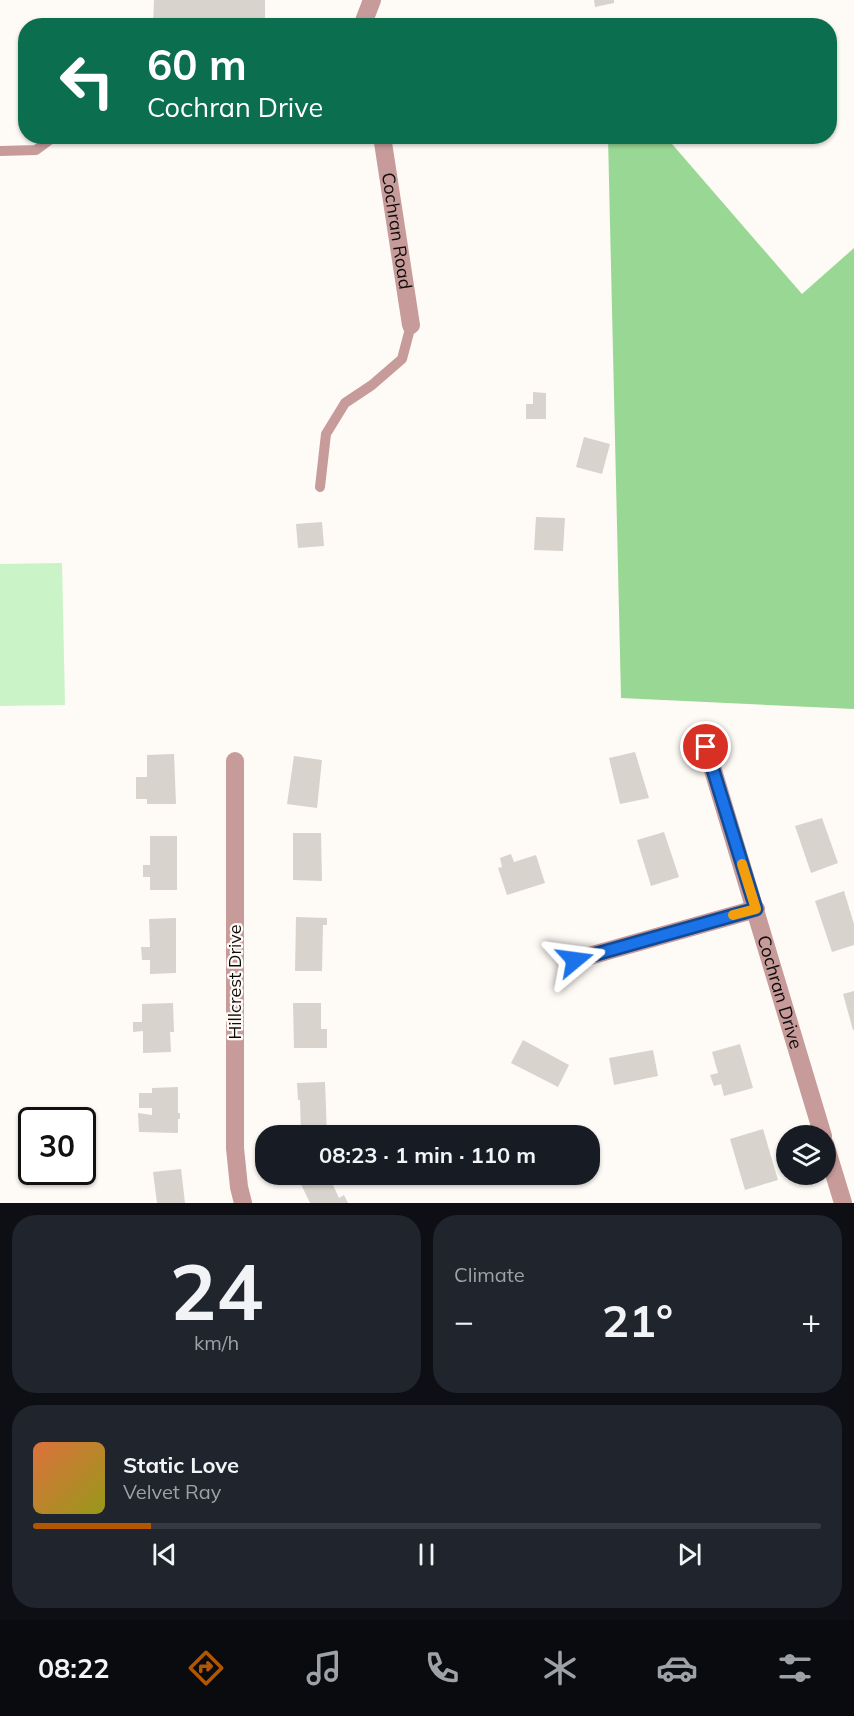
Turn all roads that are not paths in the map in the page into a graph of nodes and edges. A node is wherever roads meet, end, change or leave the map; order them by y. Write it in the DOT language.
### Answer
graph roads {
  1 [pos="372,0"];
  2 [pos="365,18"];
  3 [pos="44,144"];
  4 [pos="383,144"];
  5 [pos="0,151"];
  6 [pos="411,325"];
  7 [pos="320,487"];
  8 [pos="706,747"];
  9 [pos="235,761"];
  10 [pos="756,909"];
  11 [pos="575,960"];
  12 [pos="820,1125"];
  13 [pos="836,1180"];
  14 [pos="243,1203"];
  15 [pos="843,1203"];
  1 -- 2 [label="street"];
  3 -- 5 [label="lane"];
  4 -- 6 [label="street, Cochran Road"];
  6 -- 7 [label="lane"];
  8 -- 10 [label="street, Cochran Drive"];
  9 -- 14 [label="street, Hillcrest Drive"];
  10 -- 11 [label="street"];
  10 -- 12 [label="street, Cochran Drive"];
  13 -- 15 [label="street"];
}
